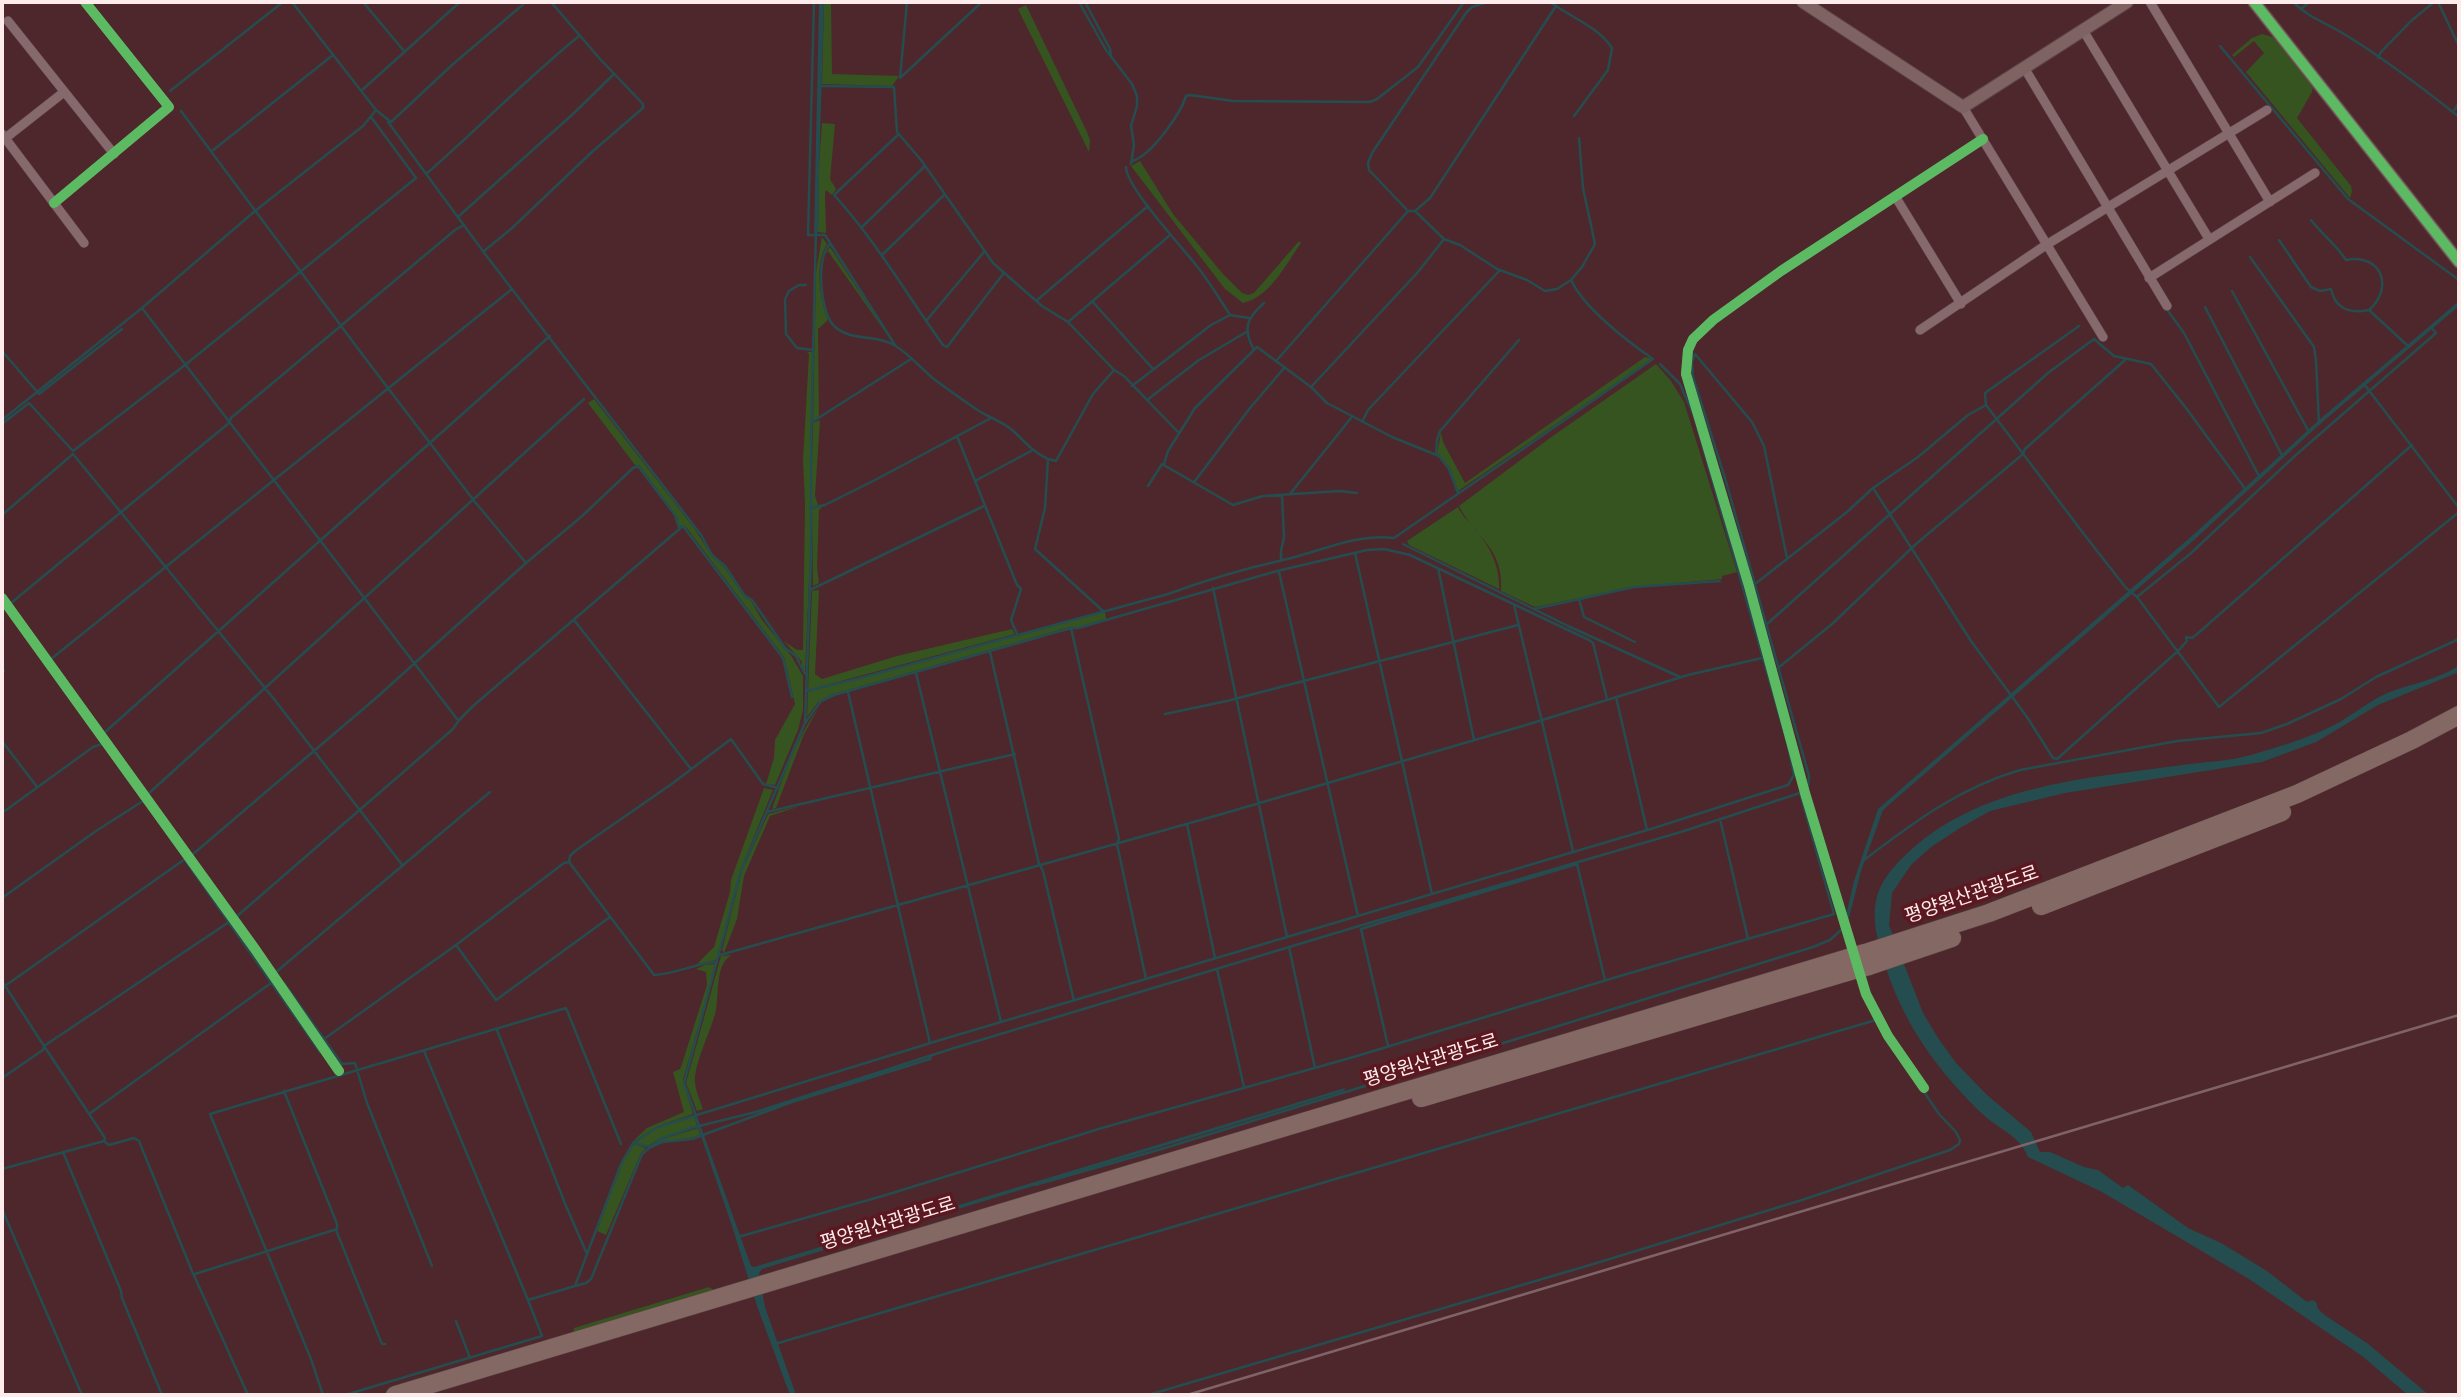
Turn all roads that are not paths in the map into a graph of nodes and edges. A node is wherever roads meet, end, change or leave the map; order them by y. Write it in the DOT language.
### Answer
graph roads {
  1 [pos="85,2"];
  2 [pos="1803,2"];
  3 [pos="2127,2"];
  4 [pos="2150,2"];
  5 [pos="2254,2"];
  6 [pos="8,22"];
  7 [pos="2083,30"];
  8 [pos="2025,69"];
  9 [pos="64,92"];
  10 [pos="1964,107"];
  11 [pos="2267,110"];
  12 [pos="2228,134"];
  13 [pos="3,138"];
  14 [pos="1983,139"];
  15 [pos="114,154"];
  16 [pos="2167,172"];
  17 [pos="2315,173"];
  18 [pos="1895,196"];
  19 [pos="2270,202"];
  20 [pos="54,203"];
  21 [pos="2107,209"];
  22 [pos="2209,239"];
  23 [pos="84,243"];
  24 [pos="2046,245"];
  25 [pos="2459,262"];
  26 [pos="2149,278"];
  27 [pos="1961,304"];
  28 [pos="2167,306"];
  29 [pos="1920,330"];
  30 [pos="2103,337"];
  31 [pos="2,598"];
  32 [pos="2459,715"];
  33 [pos="2459,727"];
  34 [pos="1904,947"];
  35 [pos="339,1071"];
  36 [pos="1924,1088"];
  37 [pos="745,1294"];
  38 [pos="395,1395"];
  39 [pos="425,1395"];
  1 -- 15 [label="street"];
  2 -- 10 [label="street"];
  3 -- 7 [label="street"];
  4 -- 12 [label="street"];
  5 -- 25 [label="street"];
  6 -- 9 [label="street"];
  7 -- 8 [label="street"];
  7 -- 16 [label="street"];
  8 -- 10 [label="street"];
  8 -- 21 [label="street"];
  9 -- 13 [label="street"];
  9 -- 15 [label="street"];
  10 -- 14 [label="street"];
  11 -- 12 [label="street"];
  12 -- 16 [label="street"];
  12 -- 19 [label="street"];
  13 -- 20 [label="street"];
  14 -- 18 [label="street"];
  14 -- 24 [label="street"];
  15 -- 20 [label="street"];
  16 -- 21 [label="street"];
  16 -- 22 [label="street"];
  17 -- 19 [label="street"];
  18 -- 27 [label="street"];
  18 -- 36 [label="street"];
  19 -- 22 [label="street"];
  20 -- 23 [label="street"];
  21 -- 24 [label="street"];
  21 -- 26 [label="street"];
  22 -- 26 [label="street"];
  24 -- 27 [label="street"];
  24 -- 30 [label="street"];
  26 -- 28 [label="street"];
  27 -- 29 [label="street"];
  31 -- 35 [label="street"];
  32 -- 34 [label="highway, 평양원산관광도로"];
  33 -- 34 [label="highway"];
  34 -- 37 [label="highway, 평양원산관광도로"];
  37 -- 38 [label="highway, 평양원산관광도로"];
  37 -- 39 [label="highway"];
}
